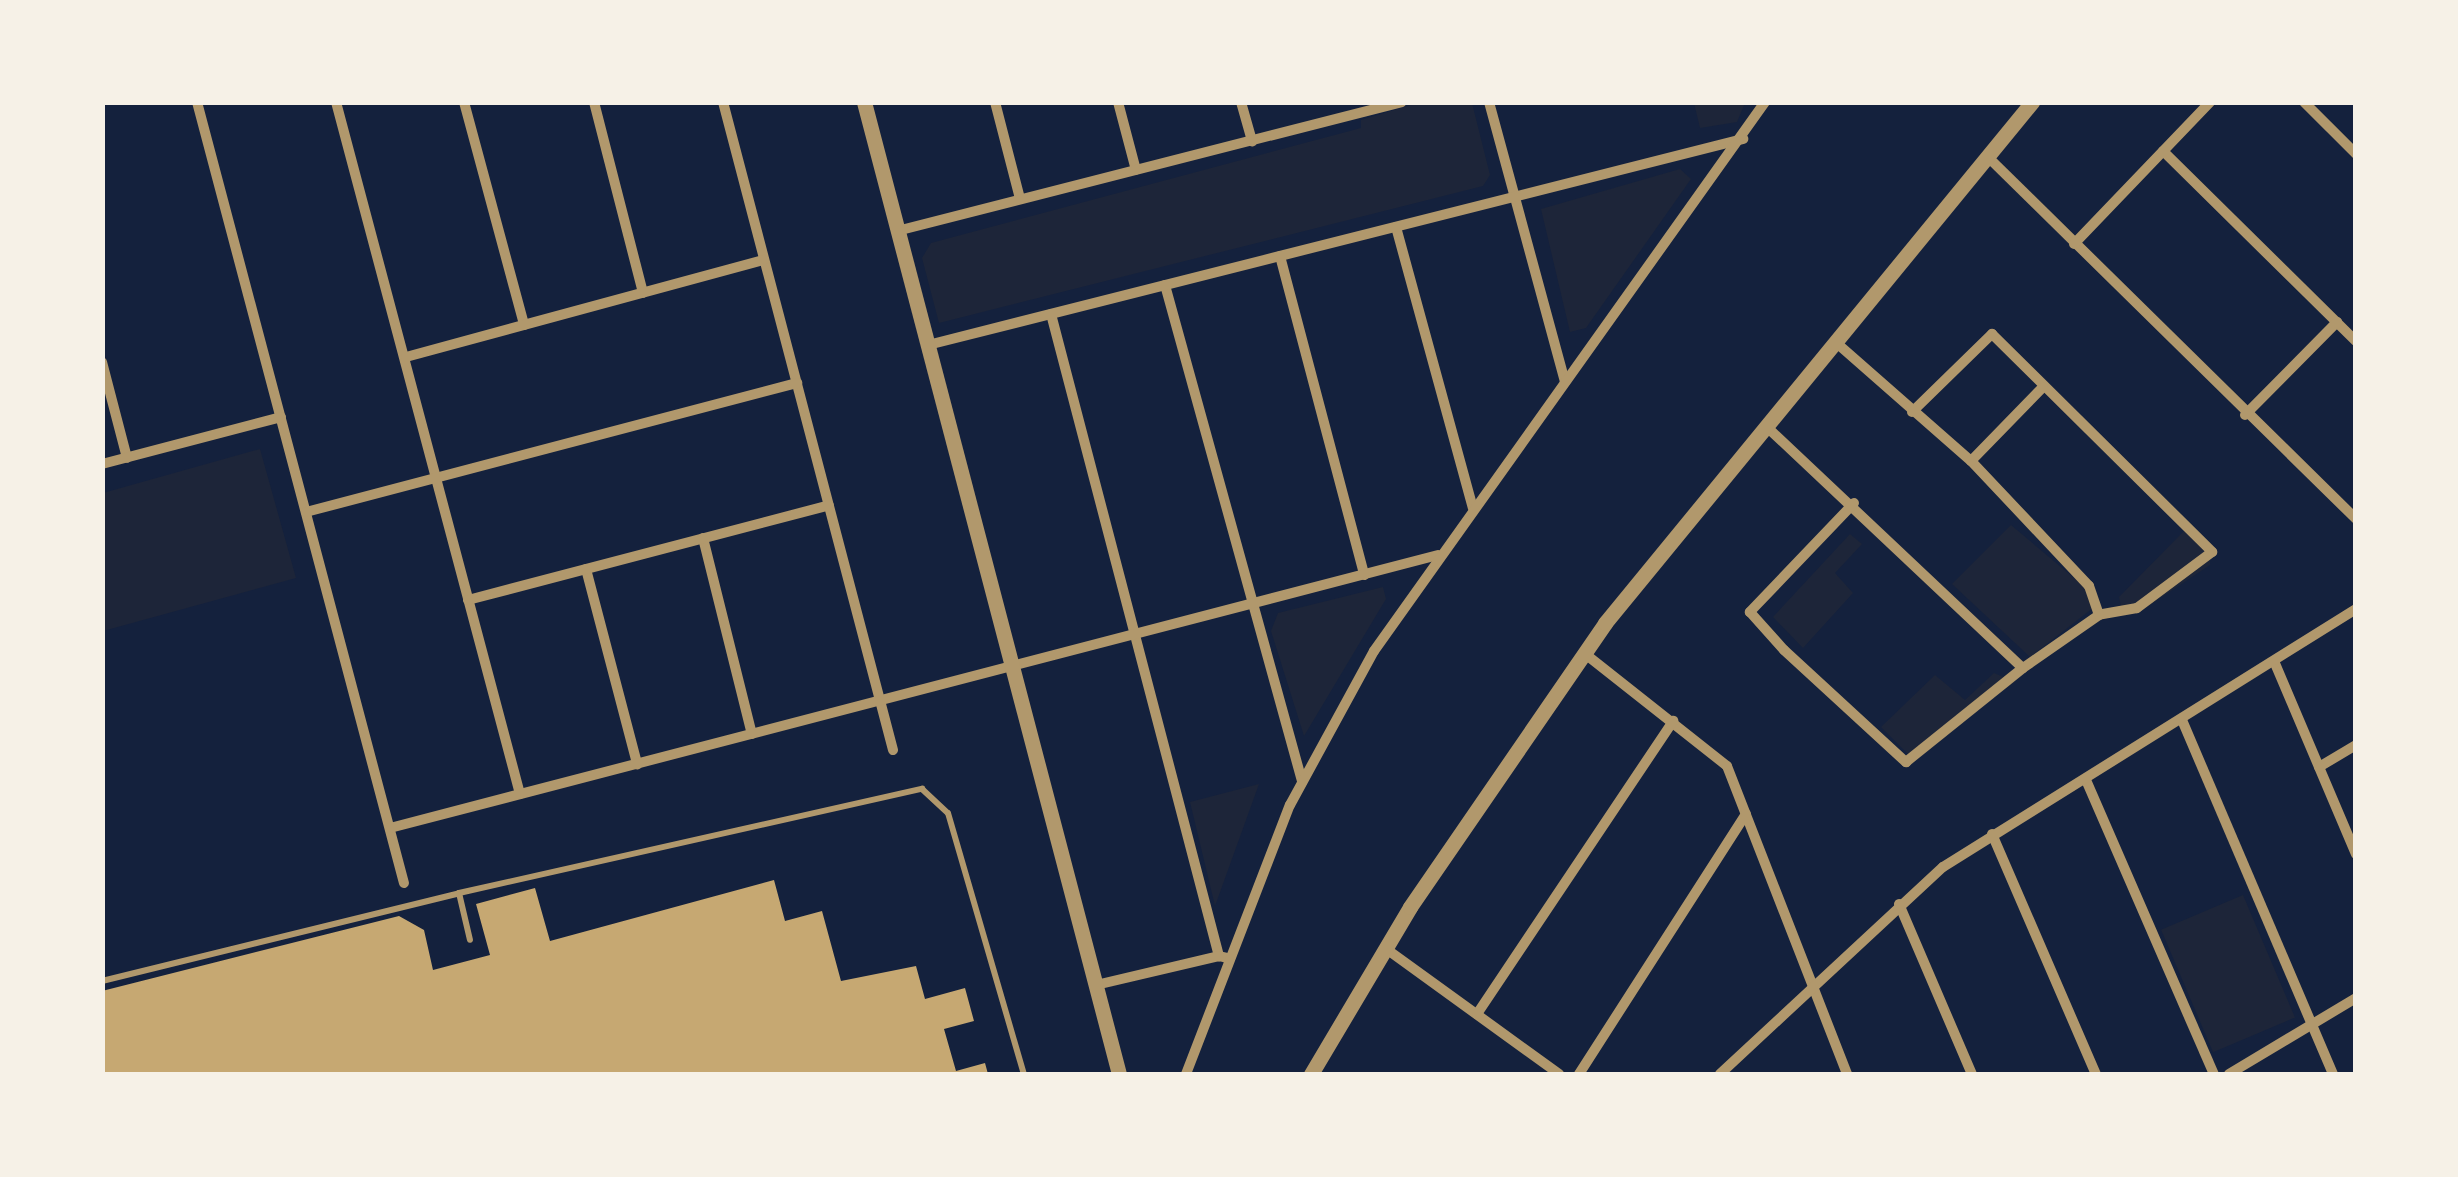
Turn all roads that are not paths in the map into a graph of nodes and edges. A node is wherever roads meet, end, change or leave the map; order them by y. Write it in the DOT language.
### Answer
graph roads {
  1 [pos="197,102"];
  2 [pos="336,102"];
  3 [pos="464,102"];
  4 [pos="594,102"];
  5 [pos="723,102"];
  6 [pos="864,102"];
  7 [pos="994,102"];
  8 [pos="1118,102"];
  9 [pos="1241,102"];
  10 [pos="1402,102"];
  11 [pos="1489,102"];
  12 [pos="1765,102"];
  13 [pos="2032,102"];
  14 [pos="2210,102"];
  15 [pos="2304,102"];
  16 [pos="1366,107"];
  17 [pos="1743,138"];
  18 [pos="1252,141"];
  19 [pos="2164,151"];
  20 [pos="2356,154"];
  21 [pos="1992,161"];
  22 [pos="1136,170"];
  23 [pos="1515,196"];
  24 [pos="1020,200"];
  25 [pos="1396,227"];
  26 [pos="898,231"];
  27 [pos="2074,244"];
  28 [pos="1280,256"];
  29 [pos="764,260"];
  30 [pos="1165,285"];
  31 [pos="643,293"];
  32 [pos="1052,314"];
  33 [pos="2337,322"];
  34 [pos="524,325"];
  35 [pos="2356,341"];
  36 [pos="1838,344"];
  37 [pos="928,345"];
  38 [pos="406,357"];
  39 [pos="102,362"];
  40 [pos="1566,382"];
  41 [pos="797,384"];
  42 [pos="2043,387"];
  43 [pos="1912,412"];
  44 [pos="2245,415"];
  45 [pos="281,417"];
  46 [pos="1768,428"];
  47 [pos="127,458"];
  48 [pos="1971,462"];
  49 [pos="102,464"];
  50 [pos="437,478"];
  51 [pos="1854,504"];
  52 [pos="828,505"];
  53 [pos="1473,508"];
  54 [pos="306,512"];
  55 [pos="2356,518"];
  56 [pos="703,538"];
  57 [pos="1439,555"];
  58 [pos="586,569"];
  59 [pos="1364,575"];
  60 [pos="468,600"];
  61 [pos="1253,604"];
  62 [pos="2356,610"];
  63 [pos="2099,615"];
  64 [pos="1135,634"];
  65 [pos="1584,653"];
  66 [pos="2274,661"];
  67 [pos="1012,666"];
  68 [pos="2022,668"];
  69 [pos="880,700"];
  70 [pos="2182,720"];
  71 [pos="1674,722"];
  72 [pos="752,734"];
  73 [pos="2356,745"];
  74 [pos="893,750"];
  75 [pos="637,764"];
  76 [pos="2319,767"];
  77 [pos="1302,780"];
  78 [pos="2086,780"];
  79 [pos="520,794"];
  80 [pos="1746,814"];
  81 [pos="390,828"];
  82 [pos="1992,834"];
  83 [pos="2356,854"];
  84 [pos="404,883"];
  85 [pos="459,893"];
  86 [pos="1898,904"];
  87 [pos="470,940"];
  88 [pos="1384,948"];
  89 [pos="1223,957"];
  90 [pos="102,981"];
  91 [pos="1096,986"];
  92 [pos="1810,986"];
  93 [pos="2356,998"];
  94 [pos="1477,1014"];
  95 [pos="2312,1024"];
  96 [pos="1024,1074"];
  97 [pos="1120,1074"];
  98 [pos="1186,1074"];
  99 [pos="1311,1074"];
  100 [pos="1559,1074"];
  101 [pos="1579,1074"];
  102 [pos="1720,1074"];
  103 [pos="1846,1074"];
  104 [pos="1972,1074"];
  105 [pos="2096,1074"];
  106 [pos="2214,1074"];
  107 [pos="2229,1074"];
  108 [pos="2333,1074"];
  1 -- 45 [label="street"];
  2 -- 38 [label="street"];
  3 -- 34 [label="street"];
  4 -- 31 [label="street"];
  5 -- 29 [label="street"];
  6 -- 26 [label="street"];
  7 -- 24 [label="street"];
  8 -- 22 [label="street"];
  9 -- 18 [label="street"];
  10 -- 16 [label="street"];
  11 -- 23 [label="street"];
  12 -- 17 [label="street"];
  13 -- 21 [label="street"];
  14 -- 19 [label="street"];
  15 -- 20 [label="street"];
  16 -- 18 [label="street"];
  17 -- 23 [label="street"];
  17 -- 40 [label="street"];
  18 -- 22 [label="street"];
  19 -- 27 [label="street"];
  19 -- 33 [label="street"];
  21 -- 27 [label="street"];
  21 -- 36 [label="street"];
  22 -- 24 [label="street"];
  23 -- 25 [label="street"];
  23 -- 40 [label="street"];
  24 -- 26 [label="street"];
  25 -- 28 [label="street"];
  25 -- 53 [label="street"];
  26 -- 37 [label="street"];
  27 -- 44 [label="street"];
  28 -- 30 [label="street"];
  28 -- 59 [label="street"];
  29 -- 31 [label="street"];
  29 -- 41 [label="street"];
  30 -- 32 [label="street"];
  30 -- 61 [label="street"];
  31 -- 34 [label="street"];
  32 -- 37 [label="street"];
  32 -- 64 [label="street"];
  33 -- 35 [label="street"];
  33 -- 44 [label="street"];
  34 -- 38 [label="street"];
  36 -- 43 [label="street"];
  36 -- 46 [label="street"];
  37 -- 67 [label="street"];
  38 -- 50 [label="street"];
  39 -- 47 [label="street"];
  40 -- 53 [label="street"];
  41 -- 50 [label="street"];
  41 -- 52 [label="street"];
  42 -- 43 [label="street"];
  42 -- 48 [label="street"];
  42 -- 63 [label="street"];
  43 -- 48 [label="street"];
  44 -- 55 [label="street"];
  45 -- 47 [label="street"];
  45 -- 54 [label="street"];
  46 -- 51 [label="street"];
  46 -- 65 [label="street"];
  47 -- 49 [label="street"];
  48 -- 63 [label="street"];
  50 -- 54 [label="street"];
  50 -- 60 [label="street"];
  51 -- 68 [label="street"];
  51 -- 68 [label="street"];
  52 -- 56 [label="street"];
  52 -- 69 [label="street"];
  53 -- 57 [label="street"];
  54 -- 81 [label="street"];
  56 -- 58 [label="street"];
  56 -- 72 [label="street"];
  57 -- 59 [label="street"];
  57 -- 77 [label="street"];
  58 -- 60 [label="street"];
  58 -- 75 [label="street"];
  59 -- 61 [label="street"];
  60 -- 79 [label="street"];
  61 -- 64 [label="street"];
  61 -- 77 [label="street"];
  62 -- 66 [label="street"];
  63 -- 68 [label="street"];
  64 -- 67 [label="street"];
  64 -- 89 [label="street"];
  65 -- 71 [label="street"];
  65 -- 88 [label="street"];
  66 -- 70 [label="street"];
  66 -- 76 [label="street"];
  67 -- 69 [label="street"];
  67 -- 91 [label="street"];
  69 -- 72 [label="street"];
  69 -- 74 [label="street"];
  70 -- 78 [label="street"];
  70 -- 95 [label="street"];
  71 -- 80 [label="street"];
  71 -- 94 [label="street"];
  72 -- 75 [label="street"];
  73 -- 76 [label="street"];
  75 -- 79 [label="street"];
  76 -- 83 [label="street"];
  77 -- 89 [label="street"];
  78 -- 82 [label="street"];
  78 -- 106 [label="street"];
  79 -- 81 [label="street"];
  80 -- 92 [label="street"];
  80 -- 101 [label="street"];
  81 -- 84 [label="street"];
  82 -- 86 [label="street"];
  82 -- 105 [label="street"];
  85 -- 87 [label="lane"];
  85 -- 90 [label="lane"];
  85 -- 96 [label="lane"];
  86 -- 92 [label="street"];
  86 -- 104 [label="street"];
  88 -- 94 [label="street"];
  88 -- 99 [label="street"];
  89 -- 91 [label="street"];
  89 -- 98 [label="street"];
  91 -- 97 [label="street"];
  92 -- 102 [label="street"];
  92 -- 103 [label="street"];
  93 -- 95 [label="street"];
  94 -- 100 [label="street"];
  95 -- 107 [label="street"];
  95 -- 108 [label="street"];
}
